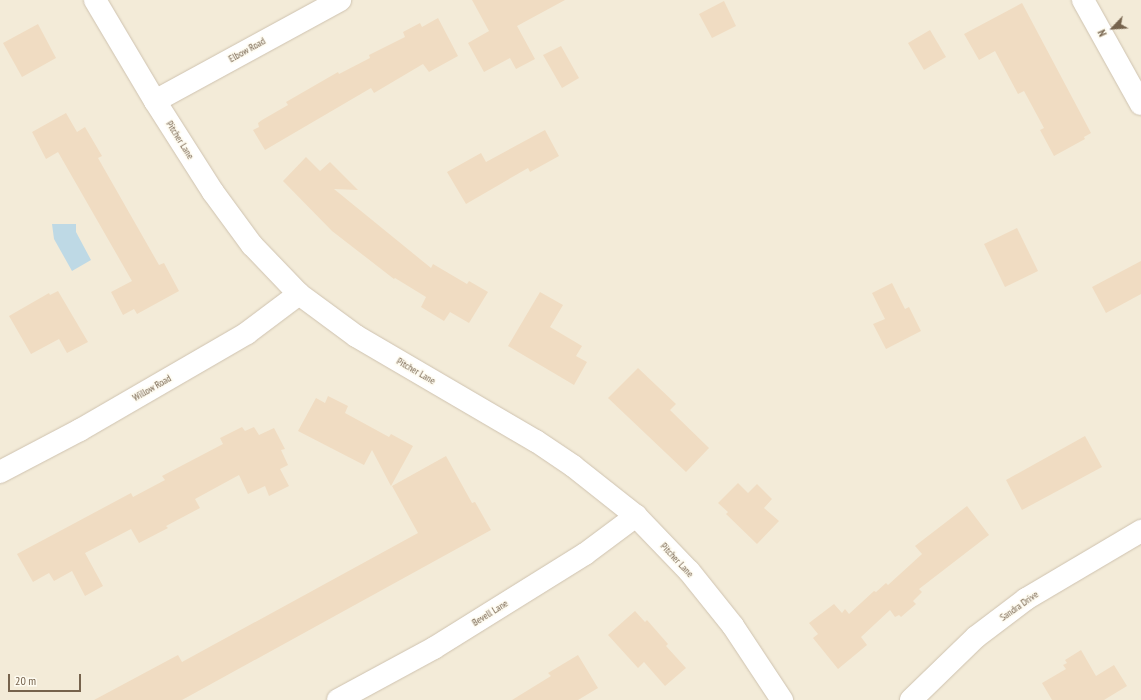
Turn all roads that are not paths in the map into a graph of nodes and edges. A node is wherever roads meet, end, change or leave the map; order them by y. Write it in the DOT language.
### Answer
graph roads {
  1 [pos="96,0"];
  2 [pos="340,0"];
  3 [pos="1083,0"];
  4 [pos="155,100"];
  5 [pos="1141,104"];
  6 [pos="299,294"];
  7 [pos="0,472"];
  8 [pos="636,516"];
  9 [pos="1141,531"];
  10 [pos="338,700"];
  11 [pos="782,700"];
  12 [pos="911,700"];
  1 -- 4 [label="street, Pitcher Lane"];
  2 -- 4 [label="street, Elbow Road"];
  3 -- 5 [label="street"];
  4 -- 6 [label="street, Pitcher Lane"];
  6 -- 7 [label="street, Willow Road"];
  6 -- 8 [label="street, Pitcher Lane"];
  8 -- 10 [label="street, Bevell Lane"];
  8 -- 11 [label="street, Pitcher Lane"];
  9 -- 12 [label="street, Sandra Drive"];
}
